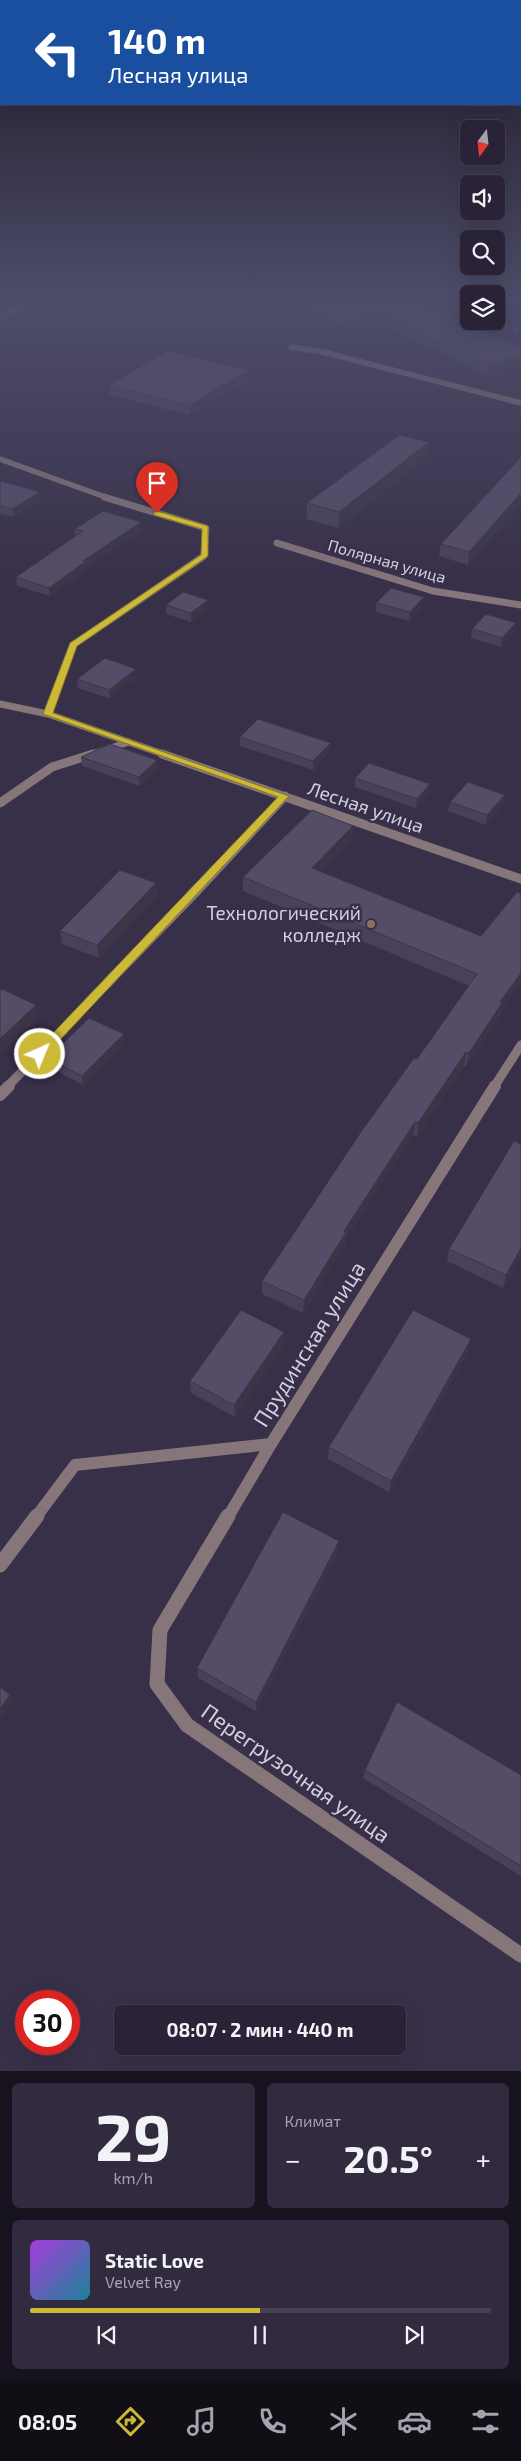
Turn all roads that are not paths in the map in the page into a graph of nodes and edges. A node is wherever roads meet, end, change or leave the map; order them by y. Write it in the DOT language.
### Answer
graph roads {
  1 [pos="489,395"];
  2 [pos="521,403"];
  3 [pos="0,459"];
  4 [pos="276,543"];
  5 [pos="521,605"];
  6 [pos="0,704"];
  7 [pos="48,714"];
  8 [pos="128,742"];
  9 [pos="285,796"];
  10 [pos="0,803"];
  11 [pos="521,879"];
  12 [pos="521,1045"];
  13 [pos="0,1095"];
  14 [pos="271,1444"];
  15 [pos="0,1565"];
  16 [pos="521,1955"];
  1 -- 2 [label="street"];
  3 -- 7 [label="street"];
  4 -- 5 [label="street, Полярная улица"];
  6 -- 7 [label="street, Лесная улица"];
  7 -- 8 [label="street, Лесная улица"];
  8 -- 9 [label="street, Лесная улица"];
  8 -- 10 [label="street"];
  9 -- 11 [label="street, Лесная улица"];
  9 -- 13 [label="street"];
  12 -- 14 [label="street, Прудинская улица"];
  14 -- 15 [label="street, Прудинская улица"];
  14 -- 16 [label="street, Перегрузочная улица"];
}
